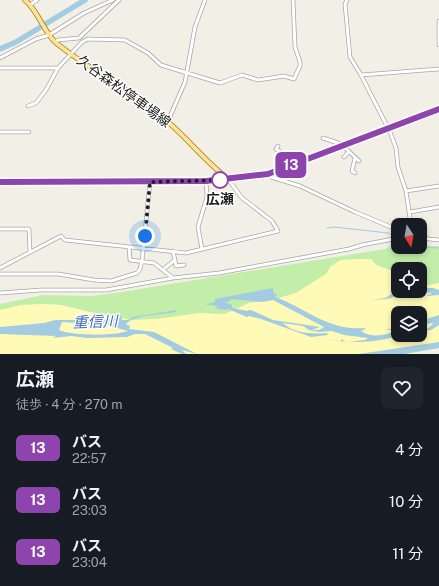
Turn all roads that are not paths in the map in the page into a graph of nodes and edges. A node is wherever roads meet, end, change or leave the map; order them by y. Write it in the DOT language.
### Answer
graph roads {
  1 [pos="25,0"];
  2 [pos="37,0"];
  3 [pos="113,0"];
  4 [pos="118,0"];
  5 [pos="205,0"];
  6 [pos="293,0"];
  7 [pos="347,0"];
  8 [pos="30,5"];
  9 [pos="439,21"];
  10 [pos="48,34"];
  11 [pos="55,42"];
  12 [pos="439,45"];
  13 [pos="72,53"];
  14 [pos="0,58"];
  15 [pos="0,68"];
  16 [pos="58,68"];
  17 [pos="439,69"];
  18 [pos="188,72"];
  19 [pos="361,75"];
  20 [pos="28,106"];
  21 [pos="439,109"];
  22 [pos="168,121"];
  23 [pos="388,128"];
  24 [pos="0,132"];
  25 [pos="29,132"];
  26 [pos="323,138"];
  27 [pos="342,145"];
  28 [pos="278,146"];
  29 [pos="350,152"];
  30 [pos="344,157"];
  31 [pos="355,158"];
  32 [pos="359,161"];
  33 [pos="298,163"];
  34 [pos="355,173"];
  35 [pos="268,174"];
  36 [pos="228,179"];
  37 [pos="206,181"];
  38 [pos="0,182"];
  39 [pos="150,182"];
  40 [pos="439,186"];
  41 [pos="406,191"];
  42 [pos="439,207"];
  43 [pos="410,212"];
  44 [pos="410,218"];
  45 [pos="391,227"];
  46 [pos="0,229"];
  47 [pos="391,239"];
  48 [pos="428,239"];
  49 [pos="439,240"];
  50 [pos="130,247"];
  51 [pos="143,248"];
  52 [pos="202,249"];
  53 [pos="172,251"];
  54 [pos="30,252"];
  55 [pos="175,260"];
  56 [pos="142,262"];
  57 [pos="184,265"];
  58 [pos="0,268"];
  59 [pos="165,268"];
  60 [pos="0,274"];
  61 [pos="173,278"];
  62 [pos="0,293"];
  1 -- 8 [label="main road, 久谷森松停車場線"];
  2 -- 8 [label="street"];
  3 -- 10 [label="street"];
  4 -- 11 [label="street"];
  5 -- 18 [label="street"];
  6 -- 18 [label="street"];
  7 -- 19 [label="street"];
  8 -- 10 [label="main road, 久谷森松停車場線"];
  9 -- 12 [label="street"];
  10 -- 11 [label="main road, 久谷森松停車場線"];
  10 -- 14 [label="street"];
  11 -- 13 [label="main road, 久谷森松停車場線"];
  13 -- 16 [label="street"];
  13 -- 18 [label="street"];
  13 -- 22 [label="main road, 久谷森松停車場線"];
  15 -- 16 [label="street"];
  16 -- 20 [label="street"];
  17 -- 19 [label="street"];
  18 -- 22 [label="street"];
  19 -- 23 [label="street"];
  21 -- 23 [label="main road"];
  22 -- 36 [label="main road, 久谷森松停車場線"];
  23 -- 27 [label="main road"];
  23 -- 41 [label="street"];
  24 -- 25 [label="street"];
  26 -- 27 [label="street"];
  27 -- 29 [label="street"];
  27 -- 33 [label="main road"];
  28 -- 33 [label="street"];
  29 -- 30 [label="street"];
  29 -- 31 [label="street"];
  31 -- 32 [label="street"];
  31 -- 34 [label="street"];
  33 -- 35 [label="main road"];
  35 -- 36 [label="main road"];
  35 -- 45 [label="street"];
  36 -- 37 [label="main road"];
  36 -- 52 [label="street"];
  37 -- 39 [label="main road"];
  37 -- 52 [label="street"];
  38 -- 39 [label="main road"];
  39 -- 51 [label="street"];
  40 -- 41 [label="street"];
  41 -- 43 [label="street"];
  42 -- 43 [label="street"];
  43 -- 44 [label="street"];
  46 -- 54 [label="street"];
  47 -- 61 [label="street"];
  48 -- 49 [label="street"];
  50 -- 51 [label="street"];
  50 -- 54 [label="street"];
  50 -- 56 [label="street"];
  51 -- 53 [label="street"];
  51 -- 56 [label="street"];
  52 -- 53 [label="street"];
  53 -- 55 [label="street"];
  54 -- 58 [label="street"];
  55 -- 57 [label="street"];
  55 -- 59 [label="street"];
  56 -- 60 [label="street"];
  56 -- 61 [label="street"];
  61 -- 62 [label="street"];
}
